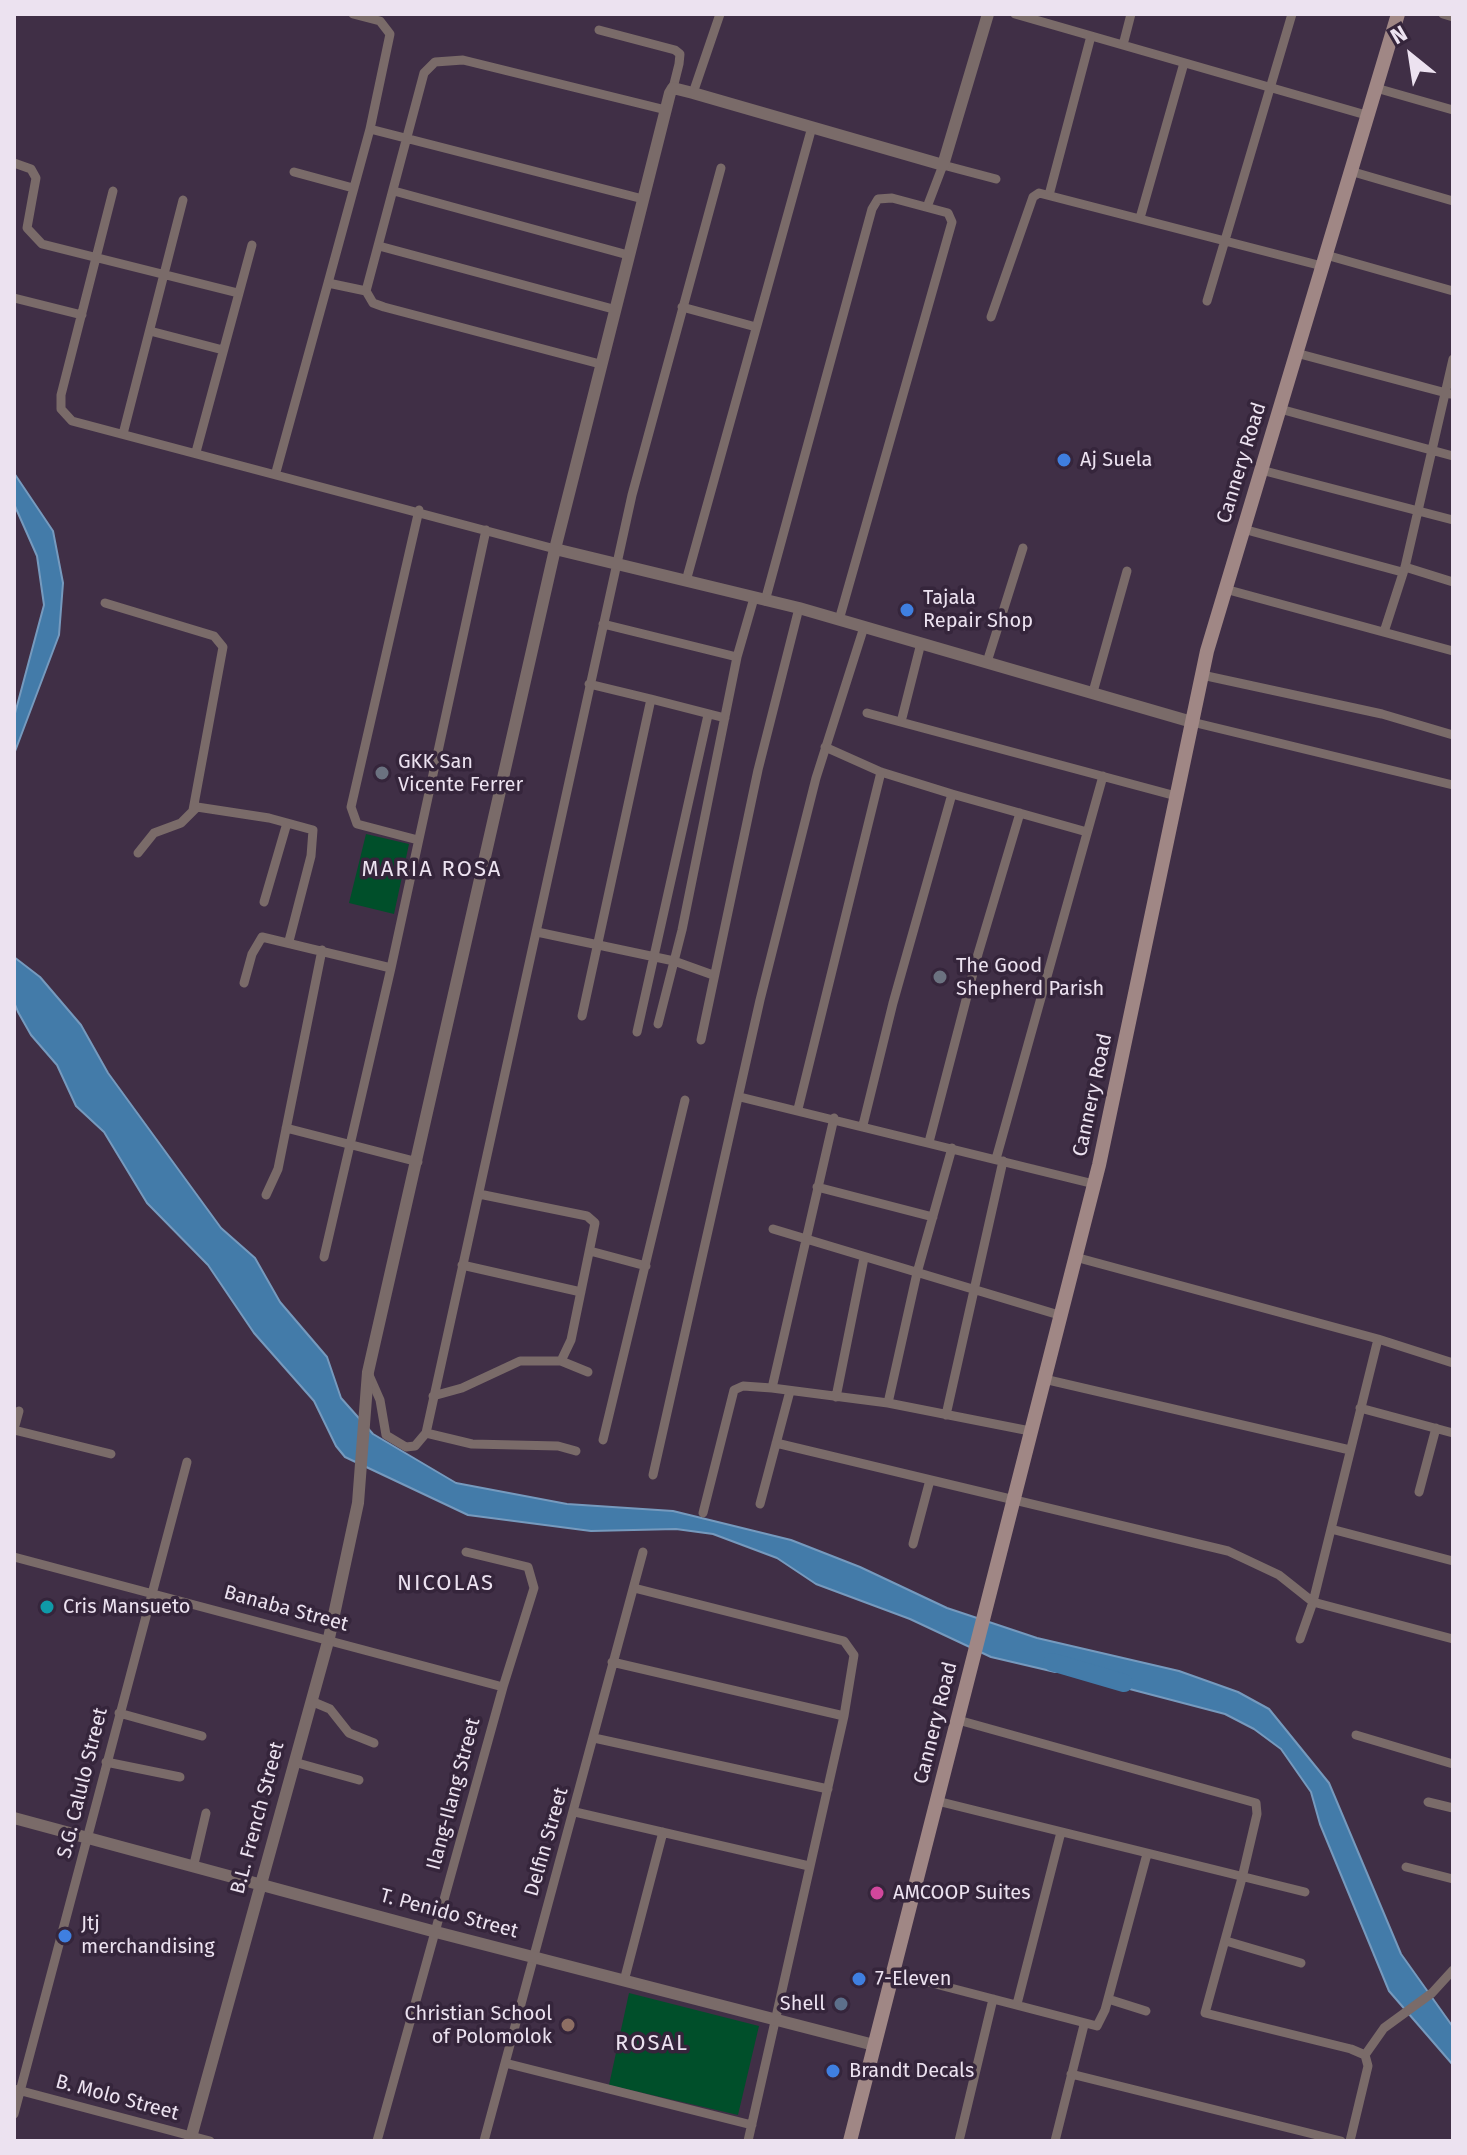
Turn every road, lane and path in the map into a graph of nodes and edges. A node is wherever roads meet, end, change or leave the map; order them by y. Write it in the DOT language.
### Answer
graph roads {
  1 [pos="353,14"];
  2 [pos="720,14"];
  3 [pos="988,14"];
  4 [pos="1015,14"];
  5 [pos="1131,14"];
  6 [pos="1292,14"];
  7 [pos="1398,14"];
  8 [pos="1443,14"];
  9 [pos="1453,17"];
  10 [pos="599,30"];
  11 [pos="1091,36"];
  12 [pos="1123,45"];
  13 [pos="1184,63"];
  14 [pos="1270,87"];
  15 [pos="673,88"];
  16 [pos="1376,88"];
  17 [pos="693,93"];
  18 [pos="666,110"];
  19 [pos="1453,110"];
  20 [pos="1366,115"];
  21 [pos="812,127"];
  22 [pos="370,129"];
  23 [pos="406,138"];
  24 [pos="14,163"];
  25 [pos="943,165"];
  26 [pos="721,168"];
  27 [pos="1350,171"];
  28 [pos="294,172"];
  29 [pos="996,179"];
  30 [pos="353,188"];
  31 [pos="113,191"];
  32 [pos="394,191"];
  33 [pos="1049,195"];
  34 [pos="643,199"];
  35 [pos="1453,199"];
  36 [pos="183,200"];
  37 [pos="927,207"];
  38 [pos="1140,218"];
  39 [pos="1223,243"];
  40 [pos="252,245"];
  41 [pos="379,246"];
  42 [pos="628,255"];
  43 [pos="96,256"];
  44 [pos="1324,261"];
  45 [pos="164,274"];
  46 [pos="328,283"];
  47 [pos="366,291"];
  48 [pos="1453,291"];
  49 [pos="238,293"];
  50 [pos="14,298"];
  51 [pos="1207,301"];
  52 [pos="682,307"];
  53 [pos="613,309"];
  54 [pos="82,315"];
  55 [pos="991,317"];
  56 [pos="756,327"];
  57 [pos="150,331"];
  58 [pos="223,350"];
  59 [pos="1296,353"];
  60 [pos="1453,359"];
  61 [pos="600,364"];
  62 [pos="1450,394"];
  63 [pos="1280,409"];
  64 [pos="123,434"];
  65 [pos="1431,450"];
  66 [pos="196,452"];
  67 [pos="1453,456"];
  68 [pos="1261,470"];
  69 [pos="276,472"];
  70 [pos="419,510"];
  71 [pos="1418,511"];
  72 [pos="1453,520"];
  73 [pos="1243,529"];
  74 [pos="486,530"];
  75 [pos="1023,548"];
  76 [pos="555,549"];
  77 [pos="617,564"];
  78 [pos="1403,569"];
  79 [pos="1127,571"];
  80 [pos="686,581"];
  81 [pos="1453,582"];
  82 [pos="1225,589"];
  83 [pos="759,599"];
  84 [pos="105,603"];
  85 [pos="799,608"];
  86 [pos="839,620"];
  87 [pos="603,624"];
  88 [pos="864,627"];
  89 [pos="1384,632"];
  90 [pos="921,643"];
  91 [pos="1453,651"];
  92 [pos="737,657"];
  93 [pos="987,662"];
  94 [pos="1202,675"];
  95 [pos="589,684"];
  96 [pos="1093,692"];
  97 [pos="651,699"];
  98 [pos="867,713"];
  99 [pos="708,715"];
  100 [pos="725,718"];
  101 [pos="901,722"];
  102 [pos="1192,722"];
  103 [pos="1453,735"];
  104 [pos="825,747"];
  105 [pos="881,772"];
  106 [pos="1103,776"];
  107 [pos="1453,785"];
  108 [pos="952,794"];
  109 [pos="1176,796"];
  110 [pos="193,810"];
  111 [pos="1020,813"];
  112 [pos="287,823"];
  113 [pos="1087,832"];
  114 [pos="418,840"];
  115 [pos="138,853"];
  116 [pos="264,902"];
  117 [pos="537,932"];
  118 [pos="289,941"];
  119 [pos="598,945"];
  120 [pos="322,950"];
  121 [pos="656,958"];
  122 [pos="674,961"];
  123 [pos="391,968"];
  124 [pos="713,975"];
  125 [pos="244,983"];
  126 [pos="582,1016"];
  127 [pos="658,1024"];
  128 [pos="637,1032"];
  129 [pos="701,1040"];
  130 [pos="740,1097"];
  131 [pos="685,1100"];
  132 [pos="798,1109"];
  133 [pos="834,1118"];
  134 [pos="863,1125"];
  135 [pos="286,1128"];
  136 [pos="929,1142"];
  137 [pos="351,1146"];
  138 [pos="952,1148"];
  139 [pos="1000,1160"];
  140 [pos="418,1162"];
  141 [pos="1094,1184"];
  142 [pos="817,1187"];
  143 [pos="479,1194"];
  144 [pos="266,1195"];
  145 [pos="933,1217"];
  146 [pos="773,1229"];
  147 [pos="805,1240"];
  148 [pos="590,1251"];
  149 [pos="324,1257"];
  150 [pos="1075,1257"];
  151 [pos="864,1258"];
  152 [pos="462,1265"];
  153 [pos="646,1266"];
  154 [pos="917,1273"];
  155 [pos="971,1291"];
  156 [pos="581,1292"];
  157 [pos="1059,1315"];
  158 [pos="1378,1339"];
  159 [pos="561,1361"];
  160 [pos="1453,1363"];
  161 [pos="368,1372"];
  162 [pos="588,1372"];
  163 [pos="1044,1379"];
  164 [pos="772,1388"];
  165 [pos="790,1391"];
  166 [pos="433,1396"];
  167 [pos="836,1397"];
  168 [pos="888,1403"];
  169 [pos="1360,1408"];
  170 [pos="19,1411"];
  171 [pos="946,1415"];
  172 [pos="1436,1428"];
  173 [pos="14,1430"];
  174 [pos="1030,1431"];
  175 [pos="426,1433"];
  176 [pos="1453,1433"];
  177 [pos="603,1440"];
  178 [pos="776,1443"];
  179 [pos="1350,1450"];
  180 [pos="576,1451"];
  181 [pos="111,1454"];
  182 [pos="187,1462"];
  183 [pos="653,1475"];
  184 [pos="930,1480"];
  185 [pos="1419,1492"];
  186 [pos="1012,1500"];
  187 [pos="760,1504"];
  188 [pos="703,1513"];
  189 [pos="1331,1529"];
  190 [pos="913,1544"];
  191 [pos="466,1552"];
  192 [pos="643,1552"];
  193 [pos="14,1557"];
  194 [pos="1453,1561"];
  195 [pos="634,1588"];
  196 [pos="153,1593"];
  197 [pos="1313,1602"];
  198 [pos="329,1638"];
  199 [pos="1300,1639"];
  200 [pos="1453,1639"];
  201 [pos="612,1662"];
  202 [pos="503,1687"];
  203 [pos="311,1701"];
  204 [pos="119,1713"];
  205 [pos="844,1716"];
  206 [pos="958,1720"];
  207 [pos="1356,1735"];
  208 [pos="202,1736"];
  209 [pos="594,1738"];
  210 [pos="374,1743"];
  211 [pos="106,1762"];
  212 [pos="294,1762"];
  213 [pos="1453,1764"];
  214 [pos="180,1777"];
  215 [pos="359,1780"];
  216 [pos="828,1789"];
  217 [pos="937,1801"];
  218 [pos="1428,1802"];
  219 [pos="1453,1808"];
  220 [pos="575,1812"];
  221 [pos="206,1813"];
  222 [pos="14,1818"];
  223 [pos="663,1832"];
  224 [pos="1061,1832"];
  225 [pos="88,1836"];
  226 [pos="1147,1854"];
  227 [pos="194,1864"];
  228 [pos="809,1866"];
  229 [pos="1406,1867"];
  230 [pos="1242,1878"];
  231 [pos="1453,1879"];
  232 [pos="262,1882"];
  233 [pos="1305,1892"];
  234 [pos="436,1932"];
  235 [pos="1226,1941"];
  236 [pos="533,1957"];
  237 [pos="1301,1963"];
  238 [pos="1453,1970"];
  239 [pos="893,1973"];
  240 [pos="624,1981"];
  241 [pos="993,1999"];
  242 [pos="1108,1999"];
  243 [pos="1017,2004"];
  244 [pos="1146,2011"];
  245 [pos="776,2020"];
  246 [pos="1084,2025"];
  247 [pos="874,2045"];
  248 [pos="1365,2055"];
  249 [pos="505,2063"];
  250 [pos="1071,2074"];
  251 [pos="17,2090"];
  252 [pos="14,2114"];
  253 [pos="752,2125"];
  254 [pos="191,2139"];
  255 [pos="210,2141"];
  256 [pos="377,2141"];
  257 [pos="484,2141"];
  258 [pos="748,2141"];
  259 [pos="850,2141"];
  260 [pos="959,2141"];
  261 [pos="1055,2141"];
  262 [pos="1341,2141"];
  263 [pos="1350,2141"];
  1 -- 22 [label="street"];
  2 -- 17 [label="street"];
  3 -- 25 [label="street"];
  4 -- 11 [label="street"];
  5 -- 12 [label="street"];
  6 -- 14 [label="street"];
  7 -- 16 [label="main road, Cannery Road"];
  8 -- 9 [label="street"];
  10 -- 15 [label="street"];
  11 -- 12 [label="street"];
  11 -- 33 [label="street"];
  12 -- 13 [label="street"];
  13 -- 14 [label="street"];
  13 -- 38 [label="street"];
  14 -- 20 [label="street"];
  14 -- 39 [label="street"];
  15 -- 17 [label="street"];
  15 -- 18 [label="street, B.L. French Street"];
  16 -- 19 [label="street"];
  16 -- 20 [label="main road, Cannery Road"];
  17 -- 21 [label="street"];
  18 -- 23 [label="street"];
  18 -- 34 [label="street, B.L. French Street"];
  20 -- 27 [label="main road, Cannery Road"];
  21 -- 25 [label="street"];
  21 -- 56 [label="street"];
  22 -- 23 [label="street"];
  22 -- 30 [label="street"];
  23 -- 32 [label="street"];
  23 -- 34 [label="street"];
  24 -- 43 [label="street"];
  25 -- 29 [label="street"];
  25 -- 37 [label="street"];
  26 -- 52 [label="street"];
  27 -- 35 [label="street"];
  27 -- 44 [label="main road, Cannery Road"];
  28 -- 30 [label="street"];
  30 -- 46 [label="street"];
  31 -- 43 [label="street"];
  32 -- 41 [label="street"];
  32 -- 42 [label="street"];
  33 -- 38 [label="street"];
  33 -- 55 [label="street"];
  34 -- 42 [label="street, B.L. French Street"];
  36 -- 45 [label="street"];
  37 -- 83 [label="street"];
  37 -- 86 [label="street"];
  38 -- 39 [label="street"];
  39 -- 44 [label="street"];
  39 -- 51 [label="street"];
  40 -- 49 [label="street"];
  41 -- 47 [label="street"];
  41 -- 53 [label="street"];
  42 -- 53 [label="street, B.L. French Street"];
  43 -- 45 [label="street"];
  43 -- 54 [label="street"];
  44 -- 48 [label="street"];
  44 -- 59 [label="main road, Cannery Road"];
  45 -- 49 [label="street"];
  45 -- 57 [label="street"];
  46 -- 47 [label="street"];
  46 -- 69 [label="street"];
  47 -- 61 [label="street"];
  49 -- 58 [label="street"];
  50 -- 54 [label="street"];
  52 -- 56 [label="street"];
  52 -- 77 [label="street"];
  53 -- 61 [label="street, B.L. French Street"];
  54 -- 64 [label="street"];
  56 -- 80 [label="street"];
  57 -- 58 [label="street"];
  57 -- 64 [label="street"];
  58 -- 66 [label="street"];
  59 -- 62 [label="street"];
  59 -- 63 [label="main road, Cannery Road"];
  60 -- 62 [label="street"];
  61 -- 76 [label="street, B.L. French Street"];
  62 -- 65 [label="street"];
  63 -- 65 [label="street"];
  63 -- 68 [label="main road, Cannery Road"];
  64 -- 66 [label="street"];
  65 -- 67 [label="street"];
  65 -- 71 [label="street"];
  66 -- 69 [label="street"];
  68 -- 71 [label="street"];
  68 -- 73 [label="main road, Cannery Road"];
  69 -- 70 [label="street"];
  70 -- 74 [label="street"];
  70 -- 114 [label="street"];
  71 -- 72 [label="street"];
  71 -- 78 [label="street"];
  73 -- 78 [label="street"];
  73 -- 82 [label="main road, Cannery Road"];
  74 -- 76 [label="street"];
  74 -- 114 [label="street"];
  75 -- 93 [label="street"];
  76 -- 77 [label="street"];
  76 -- 140 [label="street, B.L. French Street"];
  77 -- 80 [label="street"];
  77 -- 87 [label="street"];
  78 -- 81 [label="street"];
  78 -- 89 [label="street"];
  79 -- 96 [label="street"];
  80 -- 83 [label="street"];
  82 -- 89 [label="street"];
  82 -- 94 [label="main road, Cannery Road"];
  83 -- 85 [label="street"];
  83 -- 92 [label="street"];
  84 -- 110 [label="street"];
  85 -- 86 [label="street"];
  85 -- 124 [label="street"];
  86 -- 88 [label="street"];
  87 -- 92 [label="street"];
  87 -- 95 [label="street"];
  88 -- 90 [label="street"];
  88 -- 104 [label="street"];
  89 -- 91 [label="street"];
  90 -- 93 [label="street"];
  90 -- 101 [label="street"];
  92 -- 100 [label="street"];
  93 -- 96 [label="street"];
  94 -- 102 [label="main road, Cannery Road"];
  94 -- 103 [label="street"];
  95 -- 97 [label="street"];
  95 -- 117 [label="street"];
  96 -- 102 [label="street"];
  97 -- 99 [label="street"];
  97 -- 119 [label="street"];
  98 -- 101 [label="street"];
  99 -- 100 [label="street"];
  99 -- 121 [label="street"];
  100 -- 122 [label="street"];
  101 -- 106 [label="street"];
  102 -- 107 [label="street"];
  102 -- 109 [label="main road, Cannery Road"];
  104 -- 105 [label="street"];
  104 -- 130 [label="street"];
  105 -- 108 [label="street"];
  105 -- 132 [label="street"];
  106 -- 109 [label="street"];
  106 -- 113 [label="street"];
  108 -- 111 [label="street"];
  108 -- 134 [label="street"];
  109 -- 141 [label="main road, Cannery Road"];
  110 -- 112 [label="street"];
  110 -- 115 [label="street"];
  111 -- 113 [label="street"];
  111 -- 136 [label="street"];
  112 -- 116 [label="street"];
  112 -- 118 [label="street"];
  113 -- 139 [label="street"];
  114 -- 123 [label="street"];
  117 -- 119 [label="street"];
  117 -- 143 [label="street"];
  118 -- 120 [label="street"];
  118 -- 125 [label="street"];
  119 -- 121 [label="street"];
  119 -- 126 [label="street"];
  120 -- 123 [label="street"];
  120 -- 135 [label="street"];
  121 -- 122 [label="street"];
  121 -- 128 [label="street"];
  122 -- 124 [label="street"];
  122 -- 127 [label="street"];
  123 -- 137 [label="street"];
  124 -- 129 [label="street"];
  130 -- 132 [label="street"];
  130 -- 183 [label="street"];
  131 -- 153 [label="street"];
  132 -- 133 [label="street"];
  133 -- 134 [label="street"];
  133 -- 142 [label="street"];
  134 -- 136 [label="street"];
  135 -- 137 [label="street"];
  135 -- 144 [label="street"];
  136 -- 138 [label="street"];
  137 -- 140 [label="street"];
  137 -- 149 [label="street"];
  138 -- 139 [label="street"];
  138 -- 145 [label="street"];
  139 -- 141 [label="street"];
  139 -- 155 [label="street"];
  140 -- 161 [label="street, B.L. French Street"];
  141 -- 150 [label="main road, Cannery Road"];
  142 -- 145 [label="street"];
  142 -- 147 [label="street"];
  143 -- 148 [label="street"];
  143 -- 152 [label="street"];
  145 -- 154 [label="street"];
  146 -- 147 [label="street"];
  147 -- 151 [label="street"];
  147 -- 164 [label="street"];
  148 -- 153 [label="street"];
  148 -- 156 [label="street"];
  150 -- 157 [label="main road, Cannery Road"];
  150 -- 158 [label="street"];
  151 -- 154 [label="street"];
  151 -- 167 [label="street"];
  152 -- 156 [label="street"];
  152 -- 166 [label="street"];
  153 -- 177 [label="street"];
  154 -- 155 [label="street"];
  154 -- 168 [label="street"];
  155 -- 157 [label="street"];
  155 -- 171 [label="street"];
  156 -- 159 [label="street"];
  157 -- 163 [label="main road, Cannery Road"];
  158 -- 160 [label="street"];
  158 -- 169 [label="street"];
  159 -- 162 [label="street"];
  159 -- 166 [label="street"];
  161 -- 175 [label="street"];
  161 -- 198 [label="street, B.L. French Street"];
  163 -- 174 [label="main road, Cannery Road"];
  163 -- 179 [label="street"];
  164 -- 165 [label="street"];
  164 -- 188 [label="street"];
  165 -- 167 [label="street"];
  165 -- 178 [label="street"];
  166 -- 175 [label="street"];
  167 -- 168 [label="street"];
  168 -- 171 [label="street"];
  169 -- 172 [label="street"];
  169 -- 179 [label="street"];
  170 -- 173 [label="street"];
  171 -- 174 [label="street"];
  172 -- 176 [label="street"];
  172 -- 185 [label="street"];
  173 -- 181 [label="street"];
  174 -- 186 [label="main road, Cannery Road"];
  175 -- 180 [label="street"];
  178 -- 184 [label="street"];
  178 -- 187 [label="street"];
  179 -- 189 [label="street"];
  182 -- 196 [label="street, S.G. Calulo Street"];
  184 -- 186 [label="street"];
  184 -- 190 [label="street"];
  186 -- 197 [label="street"];
  186 -- 206 [label="main road, Cannery Road"];
  189 -- 194 [label="street"];
  189 -- 197 [label="street"];
  191 -- 202 [label="street, Ilang-Ilang Street"];
  192 -- 195 [label="street, Delfin Street"];
  193 -- 196 [label="street, Banaba Street"];
  195 -- 201 [label="street, Delfin Street"];
  195 -- 205 [label="street"];
  196 -- 198 [label="street, Banaba Street"];
  196 -- 204 [label="street, S.G. Calulo Street"];
  197 -- 199 [label="street"];
  197 -- 200 [label="street"];
  198 -- 202 [label="street, Banaba Street"];
  198 -- 203 [label="street, B.L. French Street"];
  201 -- 205 [label="street"];
  201 -- 209 [label="street, Delfin Street"];
  202 -- 234 [label="street, Ilang-Ilang Street"];
  203 -- 210 [label="street"];
  203 -- 212 [label="street, B.L. French Street"];
  204 -- 208 [label="street"];
  204 -- 211 [label="street, S.G. Calulo Street"];
  205 -- 216 [label="street"];
  206 -- 217 [label="main road, Cannery Road"];
  206 -- 230 [label="street"];
  207 -- 213 [label="street"];
  209 -- 216 [label="street"];
  209 -- 220 [label="street, Delfin Street"];
  211 -- 214 [label="street"];
  211 -- 225 [label="street, S.G. Calulo Street"];
  212 -- 215 [label="street"];
  212 -- 232 [label="street, B.L. French Street"];
  216 -- 228 [label="street"];
  217 -- 224 [label="street"];
  217 -- 239 [label="main road, Cannery Road"];
  218 -- 219 [label="street"];
  220 -- 223 [label="street"];
  220 -- 236 [label="street, Delfin Street"];
  221 -- 227 [label="street"];
  222 -- 225 [label="street, T. Penido Street"];
  223 -- 228 [label="street"];
  223 -- 240 [label="street"];
  224 -- 226 [label="street"];
  224 -- 243 [label="street"];
  225 -- 227 [label="street, T. Penido Street"];
  225 -- 251 [label="street, S.G. Calulo Street"];
  226 -- 230 [label="street"];
  226 -- 242 [label="street"];
  227 -- 232 [label="street, T. Penido Street"];
  228 -- 245 [label="street"];
  229 -- 231 [label="street"];
  230 -- 233 [label="street"];
  230 -- 235 [label="street"];
  232 -- 234 [label="street, T. Penido Street"];
  232 -- 254 [label="street, B.L. French Street"];
  234 -- 236 [label="street, T. Penido Street"];
  234 -- 256 [label="street, Ilang-Ilang Street"];
  235 -- 237 [label="street"];
  235 -- 248 [label="street"];
  236 -- 240 [label="street, T. Penido Street"];
  236 -- 249 [label="street, Delfin Street"];
  238 -- 248 [label="street"];
  239 -- 241 [label="street"];
  239 -- 247 [label="main road, Cannery Road"];
  240 -- 245 [label="street, T. Penido Street"];
  241 -- 243 [label="street"];
  241 -- 260 [label="street"];
  242 -- 244 [label="street"];
  242 -- 246 [label="street"];
  243 -- 246 [label="street"];
  245 -- 247 [label="street, T. Penido Street"];
  245 -- 253 [label="street"];
  246 -- 250 [label="street"];
  247 -- 259 [label="main road, Cannery Road"];
  248 -- 263 [label="street"];
  249 -- 253 [label="street"];
  249 -- 257 [label="street, Delfin Street"];
  250 -- 261 [label="street"];
  250 -- 262 [label="street"];
  251 -- 252 [label="street, S.G. Calulo Street"];
  251 -- 254 [label="street, B. Molo Street"];
  253 -- 258 [label="street"];
  254 -- 255 [label="street, B. Molo Street"];
}
